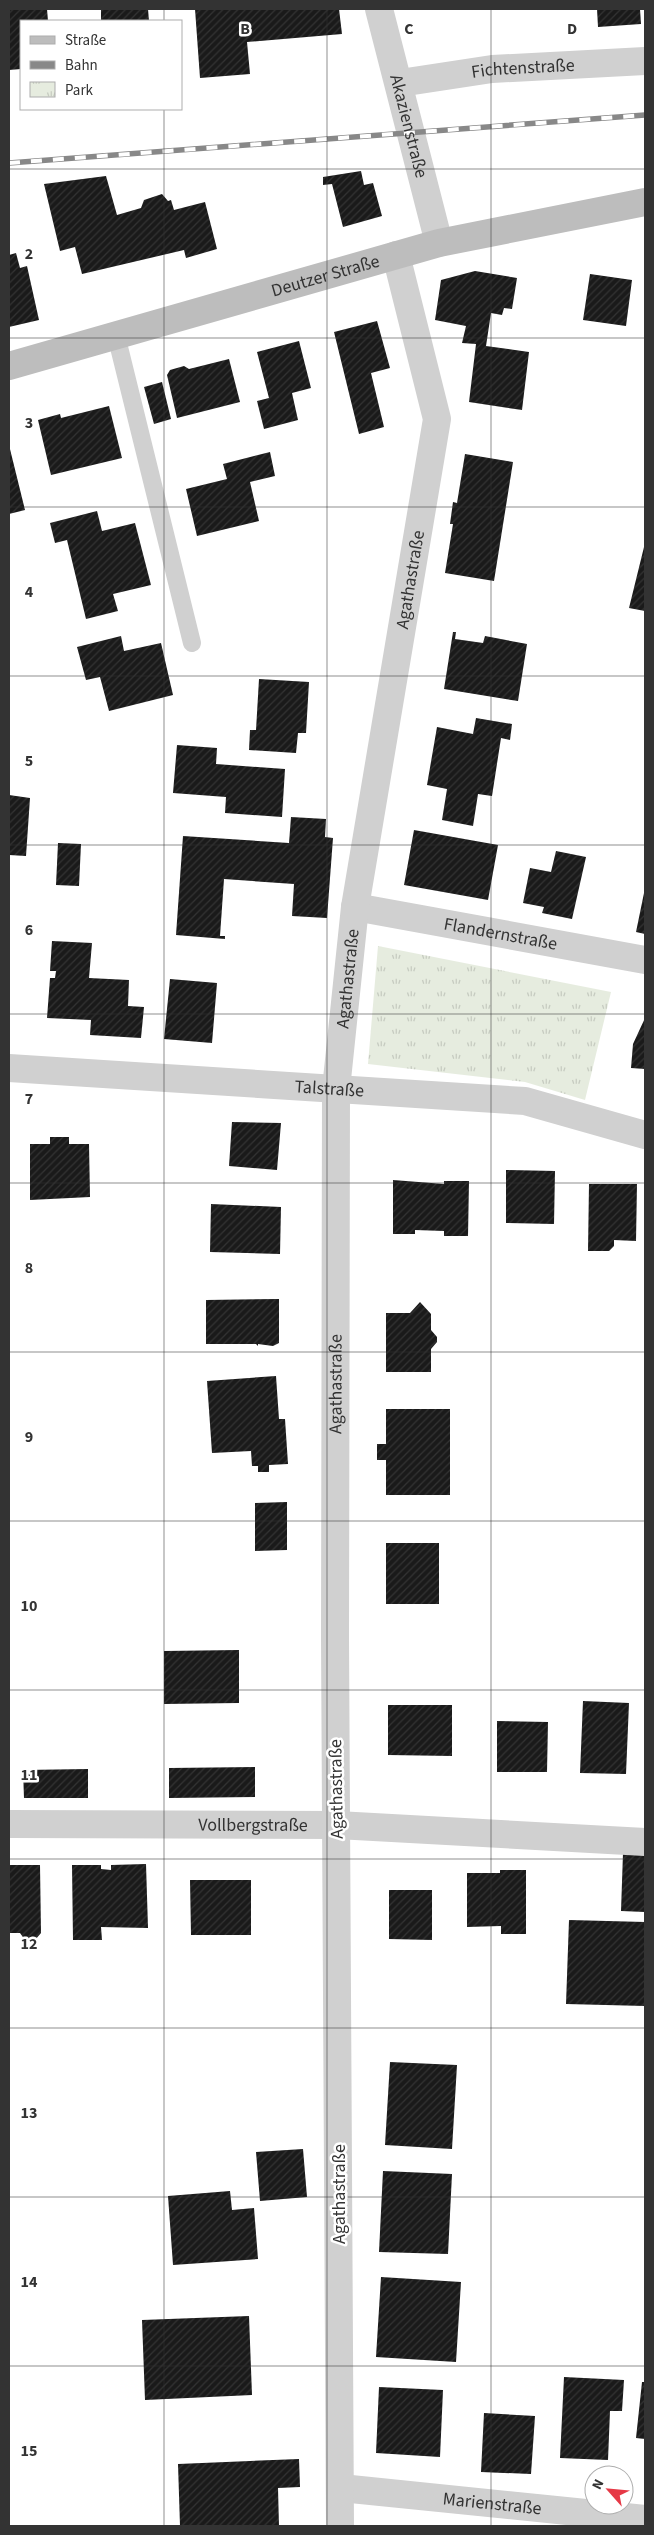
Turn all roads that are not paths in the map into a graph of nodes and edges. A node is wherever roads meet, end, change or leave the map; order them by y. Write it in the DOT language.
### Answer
graph roads {
  1 [pos="379,9"];
  2 [pos="645,61"];
  3 [pos="400,83"];
  4 [pos="645,202"];
  5 [pos="439,244"];
  6 [pos="396,254"];
  7 [pos="116,335"];
  8 [pos="9,366"];
  9 [pos="192,642"];
  10 [pos="356,907"];
  11 [pos="645,960"];
  12 [pos="9,1068"];
  13 [pos="336,1089"];
  14 [pos="645,1135"];
  15 [pos="9,1824"];
  16 [pos="337,1825"];
  17 [pos="645,1842"];
  18 [pos="341,2488"];
  19 [pos="645,2518"];
  20 [pos="340,2526"];
  1 -- 3 [label="street, Akazienstraße"];
  2 -- 3 [label="street, Fichtenstraße"];
  3 -- 5 [label="street, Akazienstraße"];
  4 -- 5 [label="main road, Deutzer Straße"];
  5 -- 6 [label="main road, Deutzer Straße"];
  6 -- 7 [label="main road, Deutzer Straße"];
  6 -- 10 [label="street, Agathastraße"];
  7 -- 8 [label="main road, Deutzer Straße"];
  7 -- 9 [label="lane"];
  10 -- 11 [label="street, Flandernstraße"];
  10 -- 13 [label="street, Agathastraße"];
  12 -- 13 [label="street, Talstraße"];
  13 -- 14 [label="street, Talstraße"];
  13 -- 16 [label="street, Agathastraße"];
  15 -- 16 [label="street, Vollbergstraße"];
  16 -- 17 [label="street, Vollbergstraße"];
  16 -- 18 [label="street, Agathastraße"];
  18 -- 19 [label="street, Marienstraße"];
  18 -- 20 [label="street, Agathastraße"];
}
